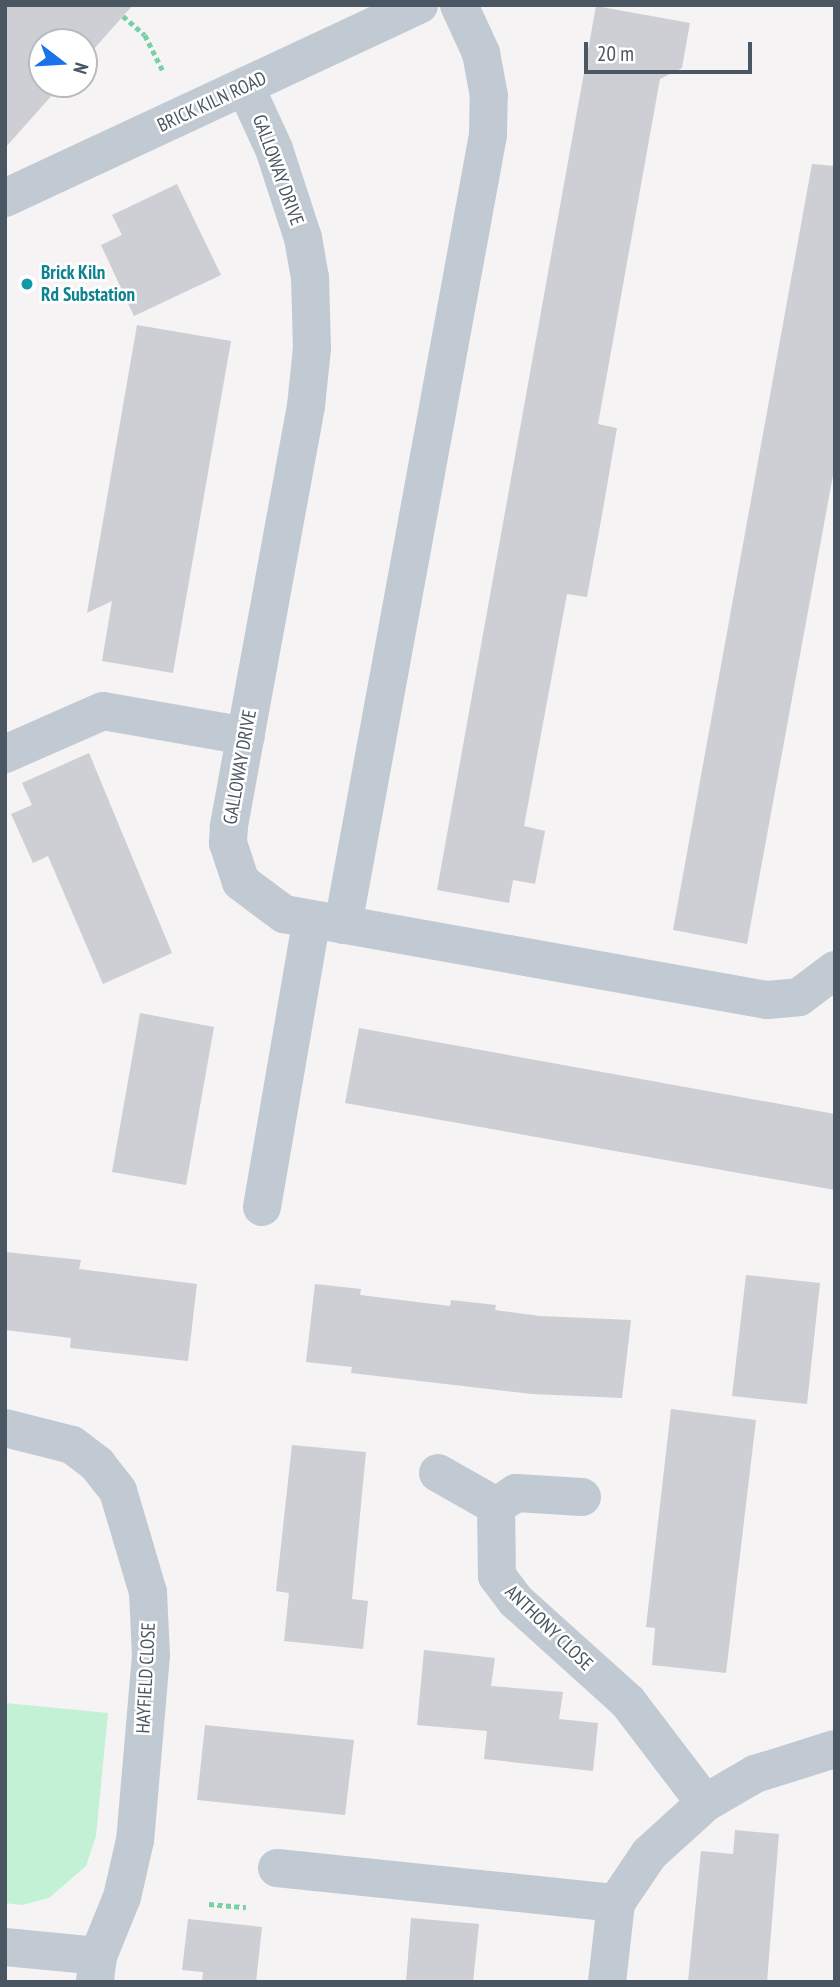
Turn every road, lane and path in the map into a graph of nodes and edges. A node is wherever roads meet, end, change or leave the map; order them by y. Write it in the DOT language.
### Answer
graph roads {
  1 [pos="419,5"];
  2 [pos="460,5"];
  3 [pos="123,16"];
  4 [pos="245,86"];
  5 [pos="184,115"];
  6 [pos="5,198"];
  7 [pos="246,736"];
  8 [pos="5,754"];
  9 [pos="328,922"];
  10 [pos="835,970"];
  11 [pos="262,1207"];
  12 [pos="5,1428"];
  13 [pos="438,1473"];
  14 [pos="582,1497"];
  15 [pos="496,1506"];
  16 [pos="835,1749"];
  17 [pos="705,1803"];
  18 [pos="278,1868"];
  19 [pos="616,1903"];
  20 [pos="5,1947"];
  21 [pos="97,1969"];
  22 [pos="607,1982"];
  1 -- 4 [label="street, BRICK KILN ROAD"];
  2 -- 9 [label="street"];
  3 -- 5 [label="path"];
  4 -- 5 [label="street, BRICK KILN ROAD"];
  4 -- 7 [label="street, GALLOWAY DRIVE"];
  5 -- 6 [label="street, BRICK KILN ROAD"];
  7 -- 8 [label="street"];
  7 -- 9 [label="street, GALLOWAY DRIVE"];
  9 -- 10 [label="street, GALLOWAY DRIVE"];
  9 -- 11 [label="street"];
  12 -- 21 [label="street, HAYFIELD CLOSE"];
  13 -- 15 [label="street"];
  14 -- 15 [label="street"];
  15 -- 17 [label="street, ANTHONY CLOSE"];
  16 -- 17 [label="street"];
  17 -- 19 [label="street"];
  18 -- 19 [label="street"];
  19 -- 22 [label="street"];
  20 -- 21 [label="street, HAYFIELD CLOSE"];
}
